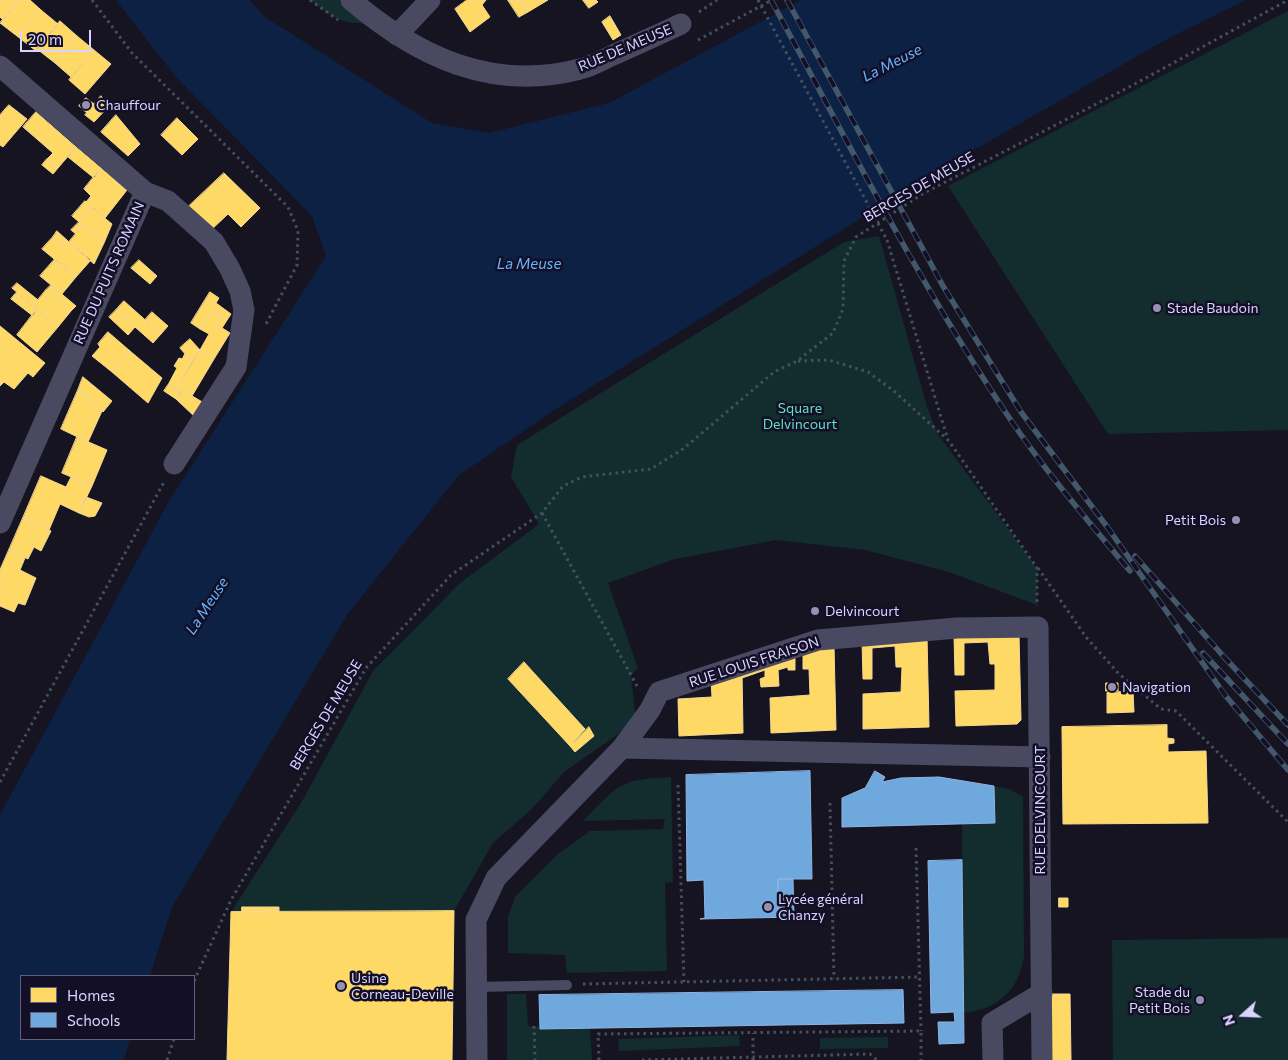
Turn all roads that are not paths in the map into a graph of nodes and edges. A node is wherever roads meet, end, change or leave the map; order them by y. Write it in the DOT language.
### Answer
graph roads {
  1 [pos="351,0"];
  2 [pos="430,0"];
  3 [pos="681,24"];
  4 [pos="397,35"];
  5 [pos="0,66"];
  6 [pos="145,192"];
  7 [pos="174,464"];
  8 [pos="0,523"];
  9 [pos="1038,626"];
  10 [pos="622,748"];
  11 [pos="1040,756"];
  12 [pos="567,985"];
  13 [pos="477,987"];
  14 [pos="1042,993"];
  15 [pos="477,1060"];
  16 [pos="993,1060"];
  17 [pos="1042,1060"];
  1 -- 4 [label="street, RUE DE MEUSE"];
  2 -- 4 [label="street"];
  3 -- 4 [label="street, RUE DE MEUSE"];
  5 -- 6 [label="street"];
  6 -- 7 [label="street, RUE DU PUITS ROMAIN"];
  6 -- 8 [label="street, RUE DU PUITS ROMAIN"];
  9 -- 10 [label="street, RUE LOUIS FRAISON"];
  9 -- 11 [label="street, RUE DELVINCOURT"];
  10 -- 11 [label="street"];
  10 -- 13 [label="street, RUE LOUIS FRAISON"];
  11 -- 14 [label="street, RUE DELVINCOURT"];
  12 -- 13 [label="lane"];
  13 -- 15 [label="street, RUE LOUIS FRAISON"];
  14 -- 16 [label="street"];
  14 -- 17 [label="street, RUE DELVINCOURT"];
}
